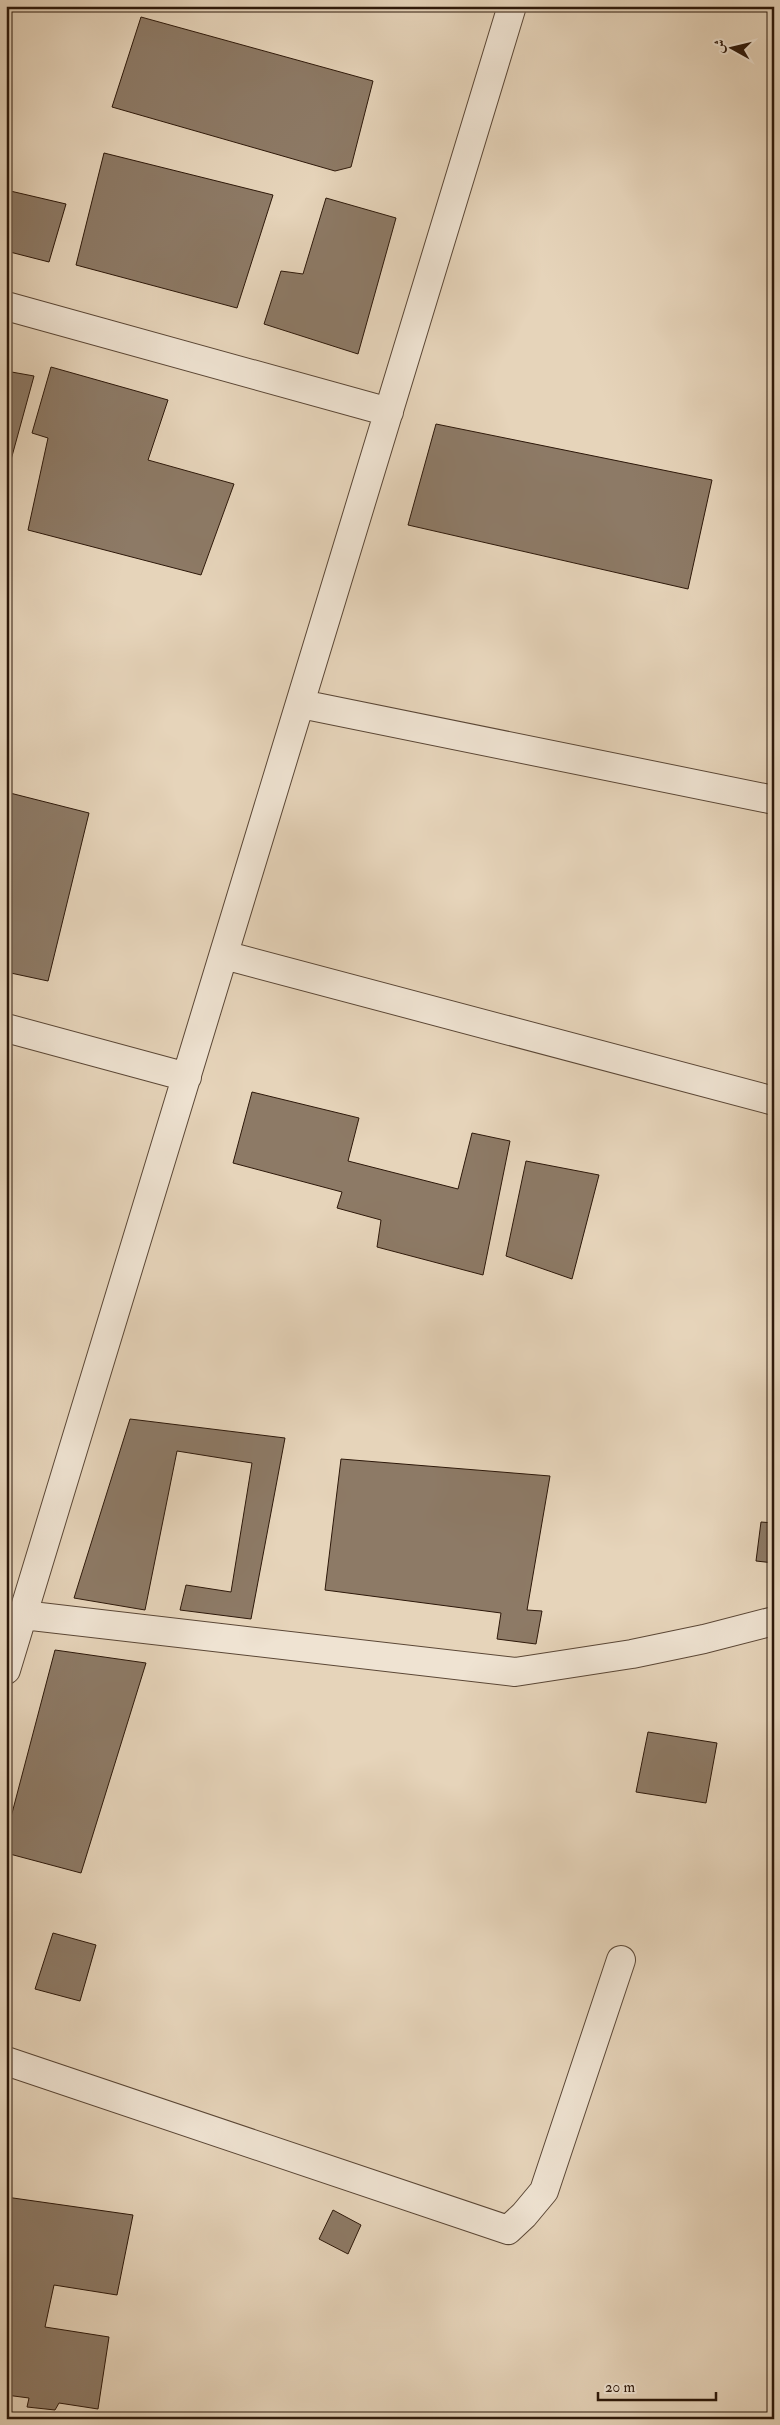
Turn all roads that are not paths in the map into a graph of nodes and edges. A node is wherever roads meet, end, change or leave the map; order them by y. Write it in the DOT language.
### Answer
graph roads {
  1 [pos="512,6"];
  2 [pos="6,306"];
  3 [pos="389,412"];
  4 [pos="301,704"];
  5 [pos="774,800"];
  6 [pos="224,955"];
  7 [pos="6,1028"];
  8 [pos="187,1077"];
  9 [pos="774,1101"];
  10 [pos="23,1615"];
  11 [pos="774,1621"];
  12 [pos="6,1670"];
  13 [pos="622,1960"];
  14 [pos="6,2060"];
  1 -- 3 [label="street"];
  2 -- 3 [label="street"];
  3 -- 4 [label="street"];
  4 -- 5 [label="street"];
  4 -- 6 [label="street"];
  6 -- 8 [label="street"];
  6 -- 9 [label="street"];
  7 -- 8 [label="street"];
  8 -- 10 [label="street"];
  10 -- 11 [label="street"];
  10 -- 12 [label="street"];
  13 -- 14 [label="street"];
}
